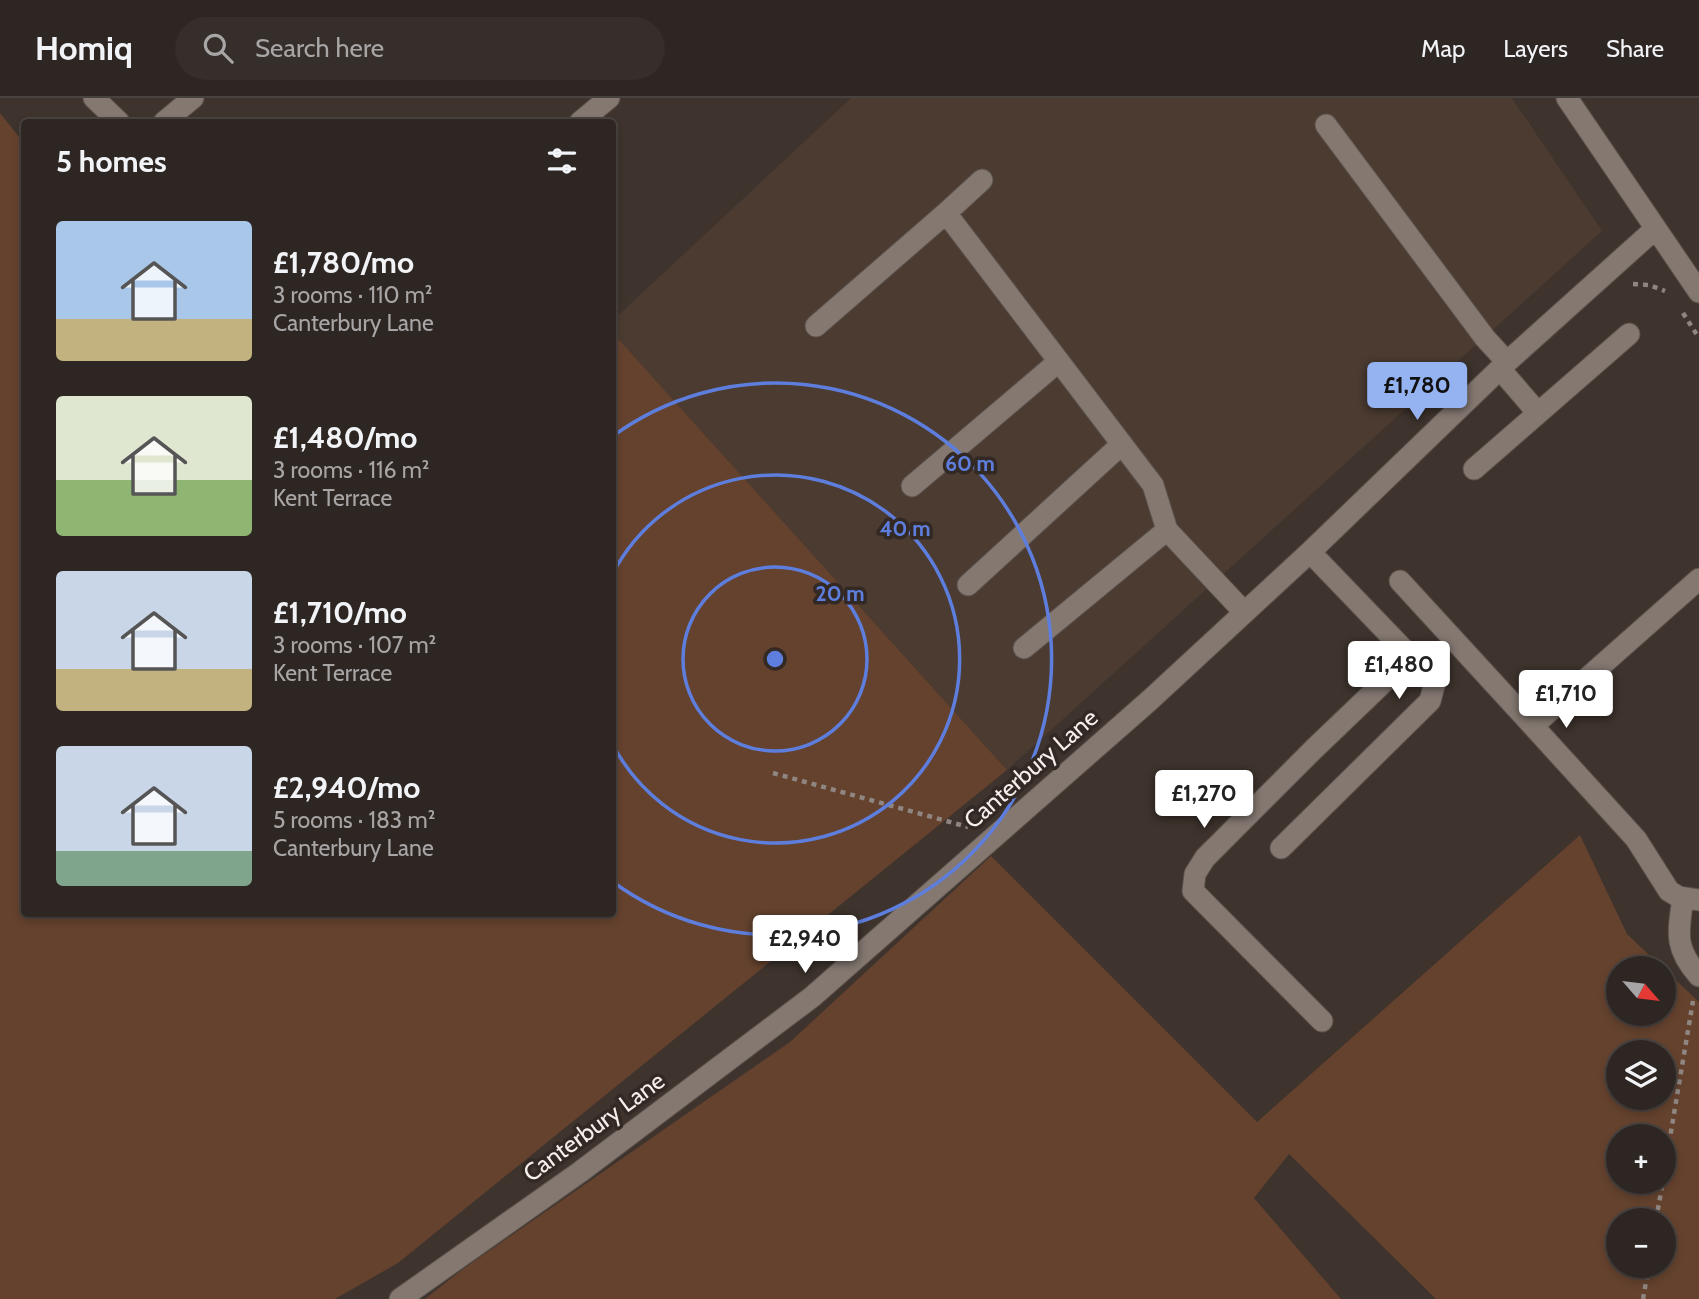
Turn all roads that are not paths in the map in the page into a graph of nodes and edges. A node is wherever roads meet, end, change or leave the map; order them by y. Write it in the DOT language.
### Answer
graph roads {
  1 [pos="94,98"];
  2 [pos="193,98"];
  3 [pos="609,98"];
  4 [pos="1567,98"];
  5 [pos="116,119"];
  6 [pos="168,119"];
  7 [pos="584,119"];
  8 [pos="1326,125"];
  9 [pos="982,180"];
  10 [pos="946,213"];
  11 [pos="1655,229"];
  12 [pos="1699,292"];
  13 [pos="816,326"];
  14 [pos="1629,334"];
  15 [pos="1058,362"];
  16 [pos="1503,366"];
  17 [pos="1538,413"];
  18 [pos="1122,444"];
  19 [pos="1474,469"];
  20 [pos="912,486"];
  21 [pos="1167,530"];
  22 [pos="1310,552"];
  23 [pos="1699,579"];
  24 [pos="1400,581"];
  25 [pos="968,585"];
  26 [pos="1244,612"];
  27 [pos="1024,648"];
  28 [pos="1410,657"];
  29 [pos="1533,726"];
  30 [pos="1281,848"];
  31 [pos="1691,899"];
  32 [pos="1698,975"];
  33 [pos="1322,1021"];
  34 [pos="400,1299"];
  1 -- 5 [label="street"];
  2 -- 6 [label="street"];
  3 -- 7 [label="street"];
  4 -- 11 [label="street"];
  8 -- 16 [label="street"];
  9 -- 10 [label="street"];
  10 -- 13 [label="street"];
  10 -- 15 [label="street"];
  11 -- 12 [label="street"];
  11 -- 16 [label="street, Canterbury Lane"];
  14 -- 17 [label="street"];
  15 -- 18 [label="street"];
  15 -- 20 [label="street"];
  16 -- 17 [label="street"];
  16 -- 22 [label="street, Canterbury Lane"];
  17 -- 19 [label="street"];
  18 -- 21 [label="street"];
  18 -- 25 [label="street"];
  21 -- 26 [label="street"];
  21 -- 27 [label="street"];
  22 -- 26 [label="street, Canterbury Lane"];
  22 -- 28 [label="street"];
  23 -- 29 [label="street"];
  24 -- 29 [label="street"];
  26 -- 34 [label="street, Canterbury Lane"];
  28 -- 30 [label="street"];
  28 -- 33 [label="street"];
  29 -- 31 [label="street"];
  31 -- 32 [label="street"];
}
